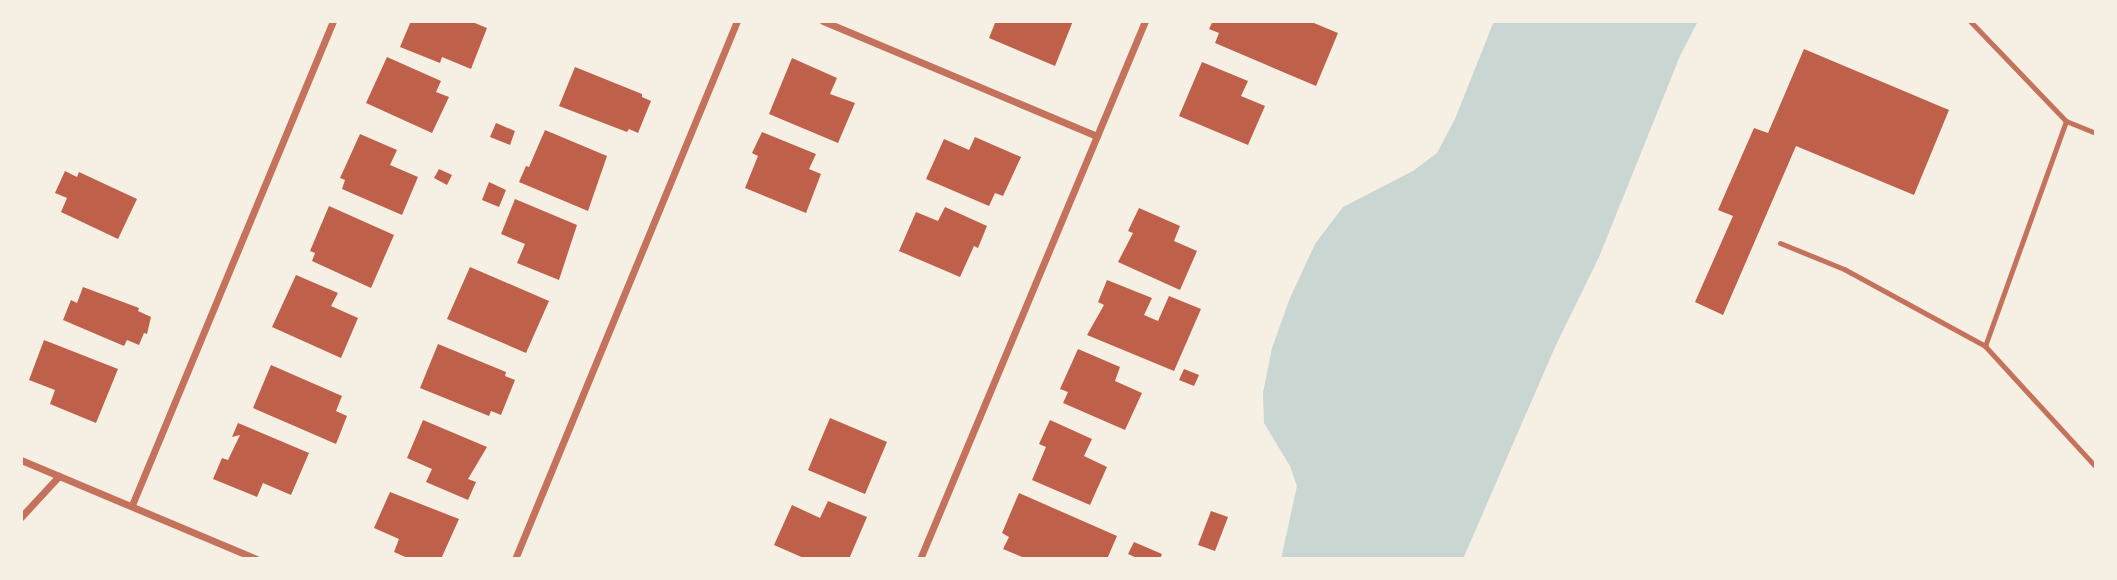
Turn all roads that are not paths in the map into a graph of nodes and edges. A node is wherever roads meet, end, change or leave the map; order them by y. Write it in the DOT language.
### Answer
graph roads {
  1 [pos="333,21"];
  2 [pos="737,21"];
  3 [pos="823,21"];
  4 [pos="1145,21"];
  5 [pos="1970,21"];
  6 [pos="2066,121"];
  7 [pos="2096,133"];
  8 [pos="1097,136"];
  9 [pos="1780,243"];
  10 [pos="1985,346"];
  11 [pos="21,460"];
  12 [pos="2096,467"];
  13 [pos="59,476"];
  14 [pos="132,505"];
  15 [pos="21,517"];
  16 [pos="257,559"];
  17 [pos="515,559"];
  18 [pos="920,559"];
  1 -- 14 [label="street"];
  2 -- 17 [label="street"];
  3 -- 8 [label="street"];
  4 -- 8 [label="street"];
  5 -- 6 [label="lane"];
  6 -- 7 [label="lane"];
  6 -- 10 [label="lane"];
  8 -- 18 [label="street"];
  9 -- 10 [label="lane"];
  10 -- 12 [label="lane"];
  11 -- 13 [label="street"];
  13 -- 14 [label="street"];
  13 -- 15 [label="street"];
  14 -- 16 [label="street"];
}
